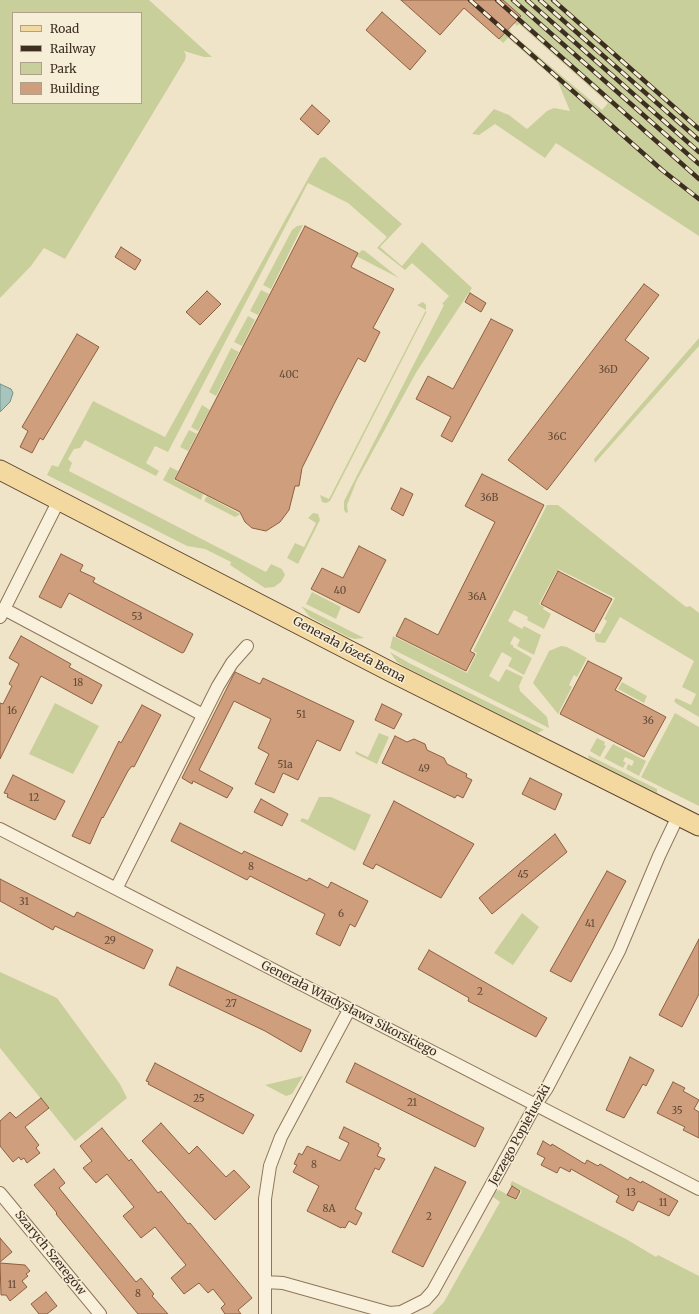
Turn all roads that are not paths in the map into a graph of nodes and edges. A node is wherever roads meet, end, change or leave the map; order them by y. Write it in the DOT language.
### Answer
graph roads {
  1 [pos="0,470"];
  2 [pos="59,500"];
  3 [pos="2,613"];
  4 [pos="246,646"];
  5 [pos="203,715"];
  6 [pos="678,816"];
  7 [pos="699,826"];
  8 [pos="0,828"];
  9 [pos="117,887"];
  10 [pos="349,1010"];
  11 [pos="536,1104"];
  12 [pos="699,1190"];
  13 [pos="0,1193"];
  14 [pos="266,1282"];
  15 [pos="100,1314"];
  16 [pos="265,1314"];
  1 -- 2 [label="main road, Generała Józefa Bema"];
  2 -- 3 [label="street"];
  2 -- 6 [label="main road, Generała Józefa Bema"];
  3 -- 5 [label="street"];
  4 -- 5 [label="street"];
  5 -- 9 [label="street"];
  6 -- 7 [label="main road, Generała Józefa Bema"];
  6 -- 11 [label="street, Jerzego Popiełuszki"];
  8 -- 9 [label="street, Generała Władysława Sikorskiego"];
  9 -- 10 [label="street, Generała Władysława Sikorskiego"];
  10 -- 11 [label="street, Generała Władysława Sikorskiego"];
  10 -- 14 [label="street"];
  11 -- 12 [label="street, Generała Władysława Sikorskiego"];
  11 -- 14 [label="street, Jerzego Popiełuszki"];
  13 -- 15 [label="street, Szarych Szeregów"];
  14 -- 16 [label="street"];
}
